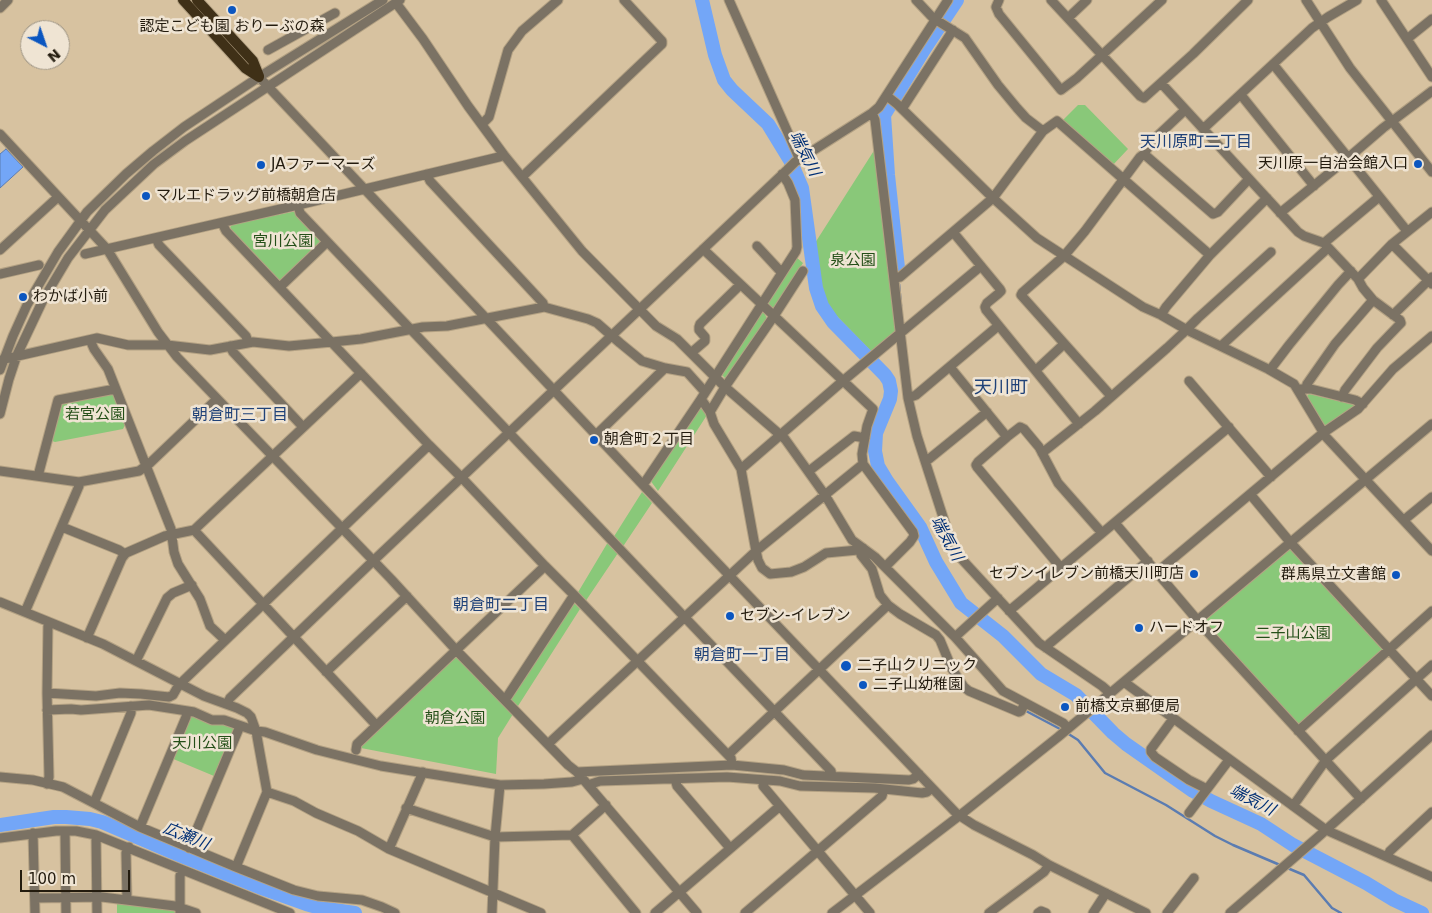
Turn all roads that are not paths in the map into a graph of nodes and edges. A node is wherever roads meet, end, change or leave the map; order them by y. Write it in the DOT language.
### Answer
graph roads {
  1 [pos="8,0"];
  2 [pos="183,0"];
  3 [pos="197,0"];
  4 [pos="383,0"];
  5 [pos="558,0"];
  6 [pos="624,0"];
  7 [pos="729,0"];
  8 [pos="916,0"];
  9 [pos="948,0"];
  10 [pos="999,0"];
  11 [pos="1051,0"];
  12 [pos="1087,0"];
  13 [pos="1162,0"];
  14 [pos="1248,0"];
  15 [pos="1306,0"];
  16 [pos="1357,0"];
  17 [pos="1381,0"];
  18 [pos="398,2"];
  19 [pos="0,8"];
  20 [pos="335,13"];
  21 [pos="1068,18"];
  22 [pos="1432,19"];
  23 [pos="939,22"];
  24 [pos="1320,23"];
  25 [pos="310,26"];
  26 [pos="953,30"];
  27 [pos="1407,39"];
  28 [pos="319,40"];
  29 [pos="268,50"];
  30 [pos="1102,55"];
  31 [pos="1273,64"];
  32 [pos="259,77"];
  33 [pos="1432,77"];
  34 [pos="1161,83"];
  35 [pos="267,86"];
  36 [pos="1432,91"];
  37 [pos="1241,95"];
  38 [pos="894,102"];
  39 [pos="1185,110"];
  40 [pos="872,113"];
  41 [pos="1391,121"];
  42 [pos="482,124"];
  43 [pos="1204,130"];
  44 [pos="1043,131"];
  45 [pos="0,134"];
  46 [pos="1144,154"];
  47 [pos="504,155"];
  48 [pos="1348,158"];
  49 [pos="791,166"];
  50 [pos="1432,172"];
  51 [pos="427,174"];
  52 [pos="522,177"];
  53 [pos="1249,179"];
  54 [pos="1123,180"];
  55 [pos="1314,186"];
  56 [pos="365,189"];
  57 [pos="58,196"];
  58 [pos="993,198"];
  59 [pos="1267,198"];
  60 [pos="1379,198"];
  61 [pos="298,205"];
  62 [pos="1432,212"];
  63 [pos="1280,213"];
  64 [pos="81,221"];
  65 [pos="222,223"];
  66 [pos="89,229"];
  67 [pos="953,232"];
  68 [pos="1407,232"];
  69 [pos="156,238"];
  70 [pos="327,242"];
  71 [pos="1392,244"];
  72 [pos="757,246"];
  73 [pos="1326,246"];
  74 [pos="107,249"];
  75 [pos="703,249"];
  76 [pos="0,250"];
  77 [pos="1271,252"];
  78 [pos="85,254"];
  79 [pos="1210,255"];
  80 [pos="1064,256"];
  81 [pos="39,265"];
  82 [pos="981,266"];
  83 [pos="803,271"];
  84 [pos="1351,271"];
  85 [pos="782,272"];
  86 [pos="0,274"];
  87 [pos="895,278"];
  88 [pos="1358,279"];
  89 [pos="1431,280"];
  90 [pos="740,285"];
  91 [pos="280,287"];
  92 [pos="1373,300"];
  93 [pos="761,304"];
  94 [pos="544,307"];
  95 [pos="639,310"];
  96 [pos="1393,314"];
  97 [pos="1161,315"];
  98 [pos="774,316"];
  99 [pos="486,318"];
  100 [pos="998,326"];
  101 [pos="411,330"];
  102 [pos="1187,330"];
  103 [pos="901,334"];
  104 [pos="612,336"];
  105 [pos="1432,336"];
  106 [pos="90,340"];
  107 [pos="248,342"];
  108 [pos="332,342"];
  109 [pos="1064,344"];
  110 [pos="167,345"];
  111 [pos="230,346"];
  112 [pos="1221,346"];
  113 [pos="691,353"];
  114 [pos="18,355"];
  115 [pos="2,360"];
  116 [pos="950,367"];
  117 [pos="665,368"];
  118 [pos="0,370"];
  119 [pos="1036,370"];
  120 [pos="1271,370"];
  121 [pos="361,373"];
  122 [pos="715,378"];
  123 [pos="844,380"];
  124 [pos="1189,381"];
  125 [pos="725,388"];
  126 [pos="114,389"];
  127 [pos="555,389"];
  128 [pos="1302,390"];
  129 [pos="703,396"];
  130 [pos="1111,396"];
  131 [pos="1342,397"];
  132 [pos="908,398"];
  133 [pos="217,399"];
  134 [pos="1363,404"];
  135 [pos="710,412"];
  136 [pos="987,412"];
  137 [pos="0,414"];
  138 [pos="1079,424"];
  139 [pos="1432,424"];
  140 [pos="303,427"];
  141 [pos="1229,427"];
  142 [pos="509,433"];
  143 [pos="1324,433"];
  144 [pos="597,434"];
  145 [pos="780,435"];
  146 [pos="1007,437"];
  147 [pos="865,438"];
  148 [pos="428,445"];
  149 [pos="1042,453"];
  150 [pos="273,456"];
  151 [pos="925,461"];
  152 [pos="863,464"];
  153 [pos="145,467"];
  154 [pos="741,469"];
  155 [pos="0,470"];
  156 [pos="809,471"];
  157 [pos="38,476"];
  158 [pos="1271,477"];
  159 [pos="462,478"];
  160 [pos="1366,480"];
  161 [pos="79,482"];
  162 [pos="644,485"];
  163 [pos="1250,494"];
  164 [pos="826,495"];
  165 [pos="1432,497"];
  166 [pos="1404,520"];
  167 [pos="1115,522"];
  168 [pos="62,527"];
  169 [pos="341,527"];
  170 [pos="194,530"];
  171 [pos="1102,533"];
  172 [pos="172,534"];
  173 [pos="1290,542"];
  174 [pos="863,548"];
  175 [pos="1432,551"];
  176 [pos="756,552"];
  177 [pos="125,554"];
  178 [pos="869,558"];
  179 [pos="373,561"];
  180 [pos="1148,561"];
  181 [pos="545,566"];
  182 [pos="885,567"];
  183 [pos="1061,568"];
  184 [pos="1157,572"];
  185 [pos="731,576"];
  186 [pos="192,585"];
  187 [pos="574,595"];
  188 [pos="408,596"];
  189 [pos="998,598"];
  190 [pos="0,602"];
  191 [pos="263,605"];
  192 [pos="888,605"];
  193 [pos="1010,611"];
  194 [pos="1432,611"];
  195 [pos="25,612"];
  196 [pos="685,618"];
  197 [pos="1197,620"];
  198 [pos="48,622"];
  199 [pos="293,637"];
  200 [pos="955,637"];
  201 [pos="87,638"];
  202 [pos="225,640"];
  203 [pos="1046,648"];
  204 [pos="1390,649"];
  205 [pos="456,650"];
  206 [pos="136,661"];
  207 [pos="638,662"];
  208 [pos="1432,665"];
  209 [pos="820,669"];
  210 [pos="326,672"];
  211 [pos="1417,679"];
  212 [pos="1124,682"];
  213 [pos="180,684"];
  214 [pos="47,693"];
  215 [pos="1110,694"];
  216 [pos="1432,696"];
  217 [pos="505,700"];
  218 [pos="1025,703"];
  219 [pos="227,704"];
  220 [pos="131,706"];
  221 [pos="47,710"];
  222 [pos="187,711"];
  223 [pos="774,711"];
  224 [pos="1174,719"];
  225 [pos="376,725"];
  226 [pos="240,726"];
  227 [pos="1068,728"];
  228 [pos="256,731"];
  229 [pos="1298,731"];
  230 [pos="1432,735"];
  231 [pos="548,744"];
  232 [pos="356,750"];
  233 [pos="728,755"];
  234 [pos="1229,760"];
  235 [pos="1326,760"];
  236 [pos="732,765"];
  237 [pos="423,772"];
  238 [pos="919,774"];
  239 [pos="832,776"];
  240 [pos="0,778"];
  241 [pos="583,779"];
  242 [pos="675,779"];
  243 [pos="764,780"];
  244 [pos="48,784"];
  245 [pos="500,785"];
  246 [pos="932,788"];
  247 [pos="884,789"];
  248 [pos="1208,789"];
  249 [pos="267,792"];
  250 [pos="1361,799"];
  251 [pos="94,803"];
  252 [pos="606,806"];
  253 [pos="780,806"];
  254 [pos="1293,806"];
  255 [pos="406,808"];
  256 [pos="1432,812"];
  257 [pos="1189,813"];
  258 [pos="959,816"];
  259 [pos="140,827"];
  260 [pos="1326,830"];
  261 [pos="65,831"];
  262 [pos="33,834"];
  263 [pos="96,835"];
  264 [pos="572,835"];
  265 [pos="495,837"];
  266 [pos="0,838"];
  267 [pos="129,848"];
  268 [pos="189,848"];
  269 [pos="730,848"];
  270 [pos="389,849"];
  271 [pos="818,851"];
  272 [pos="1387,857"];
  273 [pos="1049,865"];
  274 [pos="236,868"];
  275 [pos="182,870"];
  276 [pos="1432,877"];
  277 [pos="1194,878"];
  278 [pos="680,892"];
  279 [pos="1106,893"];
  280 [pos="493,894"];
  281 [pos="855,896"];
  282 [pos="66,897"];
  283 [pos="97,897"];
  284 [pos="35,898"];
  285 [pos="127,900"];
  286 [pos="180,910"];
  287 [pos="36,913"];
  288 [pos="66,913"];
  289 [pos="97,913"];
  290 [pos="196,913"];
  291 [pos="290,913"];
  292 [pos="395,913"];
  293 [pos="492,913"];
  294 [pos="541,913"];
  295 [pos="636,913"];
  296 [pos="655,913"];
  297 [pos="697,913"];
  298 [pos="745,913"];
  299 [pos="832,913"];
  300 [pos="870,913"];
  301 [pos="990,913"];
  302 [pos="1038,913"];
  303 [pos="1046,913"];
  304 [pos="1093,913"];
  305 [pos="1144,913"];
  306 [pos="1166,913"];
  307 [pos="1230,913"];
  1 -- 19 [label="street"];
  2 -- 32 [label="main road"];
  3 -- 32 [label="main road"];
  4 -- 28 [label="street"];
  5 -- 42 [label="street"];
  6 -- 52 [label="street"];
  7 -- 49 [label="street"];
  8 -- 23 [label="street"];
  9 -- 23 [label="street"];
  10 -- 30 [label="street"];
  11 -- 21 [label="street"];
  12 -- 21 [label="street"];
  13 -- 30 [label="street"];
  14 -- 34 [label="street"];
  15 -- 24 [label="street"];
  16 -- 24 [label="street"];
  17 -- 27 [label="street"];
  18 -- 35 [label="street"];
  18 -- 42 [label="street"];
  20 -- 25 [label="street"];
  21 -- 30 [label="street"];
  22 -- 27 [label="street"];
  23 -- 26 [label="street"];
  23 -- 38 [label="street"];
  24 -- 31 [label="street"];
  24 -- 41 [label="street"];
  25 -- 28 [label="street"];
  25 -- 29 [label="street"];
  26 -- 38 [label="street"];
  26 -- 44 [label="street"];
  27 -- 33 [label="street"];
  28 -- 32 [label="street"];
  30 -- 34 [label="street"];
  31 -- 37 [label="street"];
  31 -- 48 [label="street"];
  32 -- 35 [label="street"];
  32 -- 64 [label="street"];
  34 -- 39 [label="street"];
  35 -- 56 [label="street"];
  35 -- 66 [label="street"];
  36 -- 41 [label="street"];
  37 -- 43 [label="street"];
  37 -- 55 [label="street"];
  38 -- 40 [label="street"];
  38 -- 58 [label="street"];
  39 -- 43 [label="street"];
  39 -- 46 [label="street"];
  40 -- 49 [label="street"];
  40 -- 87 [label="street"];
  41 -- 48 [label="street"];
  41 -- 50 [label="street"];
  42 -- 47 [label="street"];
  43 -- 53 [label="street"];
  44 -- 54 [label="street"];
  44 -- 58 [label="street"];
  45 -- 57 [label="street"];
  46 -- 53 [label="street"];
  46 -- 54 [label="street"];
  47 -- 51 [label="street"];
  47 -- 52 [label="street"];
  48 -- 55 [label="street"];
  48 -- 60 [label="street"];
  49 -- 75 [label="street"];
  49 -- 85 [label="street"];
  51 -- 56 [label="street"];
  51 -- 94 [label="street"];
  52 -- 95 [label="street"];
  53 -- 59 [label="street"];
  54 -- 79 [label="street"];
  54 -- 80 [label="street"];
  55 -- 63 [label="street"];
  56 -- 61 [label="street"];
  56 -- 99 [label="street"];
  57 -- 64 [label="street"];
  57 -- 76 [label="street"];
  58 -- 67 [label="street"];
  58 -- 80 [label="street"];
  59 -- 63 [label="street"];
  59 -- 79 [label="street"];
  60 -- 68 [label="street"];
  60 -- 73 [label="street"];
  61 -- 65 [label="street"];
  61 -- 70 [label="street"];
  62 -- 68 [label="street"];
  63 -- 73 [label="street"];
  64 -- 66 [label="street"];
  64 -- 115 [label="street"];
  65 -- 69 [label="street"];
  65 -- 91 [label="street"];
  66 -- 74 [label="street"];
  66 -- 114 [label="street"];
  67 -- 82 [label="street"];
  67 -- 87 [label="street"];
  68 -- 71 [label="street"];
  69 -- 74 [label="street"];
  69 -- 107 [label="street"];
  70 -- 91 [label="street"];
  70 -- 101 [label="street"];
  71 -- 88 [label="street"];
  71 -- 89 [label="street"];
  72 -- 85 [label="street"];
  73 -- 84 [label="street"];
  73 -- 112 [label="street"];
  74 -- 78 [label="street"];
  74 -- 110 [label="street"];
  75 -- 90 [label="street"];
  75 -- 95 [label="street"];
  77 -- 102 [label="street"];
  79 -- 97 [label="street"];
  80 -- 97 [label="street"];
  80 -- 109 [label="street"];
  81 -- 86 [label="street"];
  82 -- 100 [label="street"];
  82 -- 103 [label="street"];
  83 -- 98 [label="street"];
  84 -- 88 [label="street"];
  84 -- 120 [label="street"];
  85 -- 93 [label="street"];
  87 -- 103 [label="street"];
  88 -- 92 [label="street"];
  89 -- 96 [label="street"];
  90 -- 93 [label="street"];
  90 -- 113 [label="street"];
  91 -- 108 [label="street"];
  92 -- 96 [label="street"];
  92 -- 128 [label="street"];
  93 -- 98 [label="street"];
  93 -- 122 [label="street"];
  94 -- 99 [label="street"];
  94 -- 104 [label="street"];
  95 -- 104 [label="street"];
  95 -- 113 [label="street"];
  96 -- 131 [label="street"];
  97 -- 102 [label="street"];
  98 -- 123 [label="street"];
  98 -- 125 [label="street"];
  99 -- 101 [label="street"];
  99 -- 127 [label="street"];
  100 -- 116 [label="street"];
  100 -- 119 [label="street"];
  101 -- 108 [label="street"];
  101 -- 142 [label="street"];
  102 -- 112 [label="street"];
  102 -- 130 [label="street"];
  103 -- 123 [label="street"];
  103 -- 132 [label="street"];
  104 -- 117 [label="street"];
  104 -- 127 [label="street"];
  105 -- 134 [label="street"];
  106 -- 110 [label="street"];
  106 -- 114 [label="street"];
  106 -- 126 [label="street"];
  107 -- 108 [label="street"];
  107 -- 111 [label="street"];
  108 -- 121 [label="street"];
  109 -- 119 [label="street"];
  109 -- 130 [label="street"];
  110 -- 111 [label="street"];
  110 -- 133 [label="street"];
  111 -- 140 [label="street"];
  112 -- 120 [label="street"];
  113 -- 122 [label="street"];
  114 -- 115 [label="street"];
  114 -- 137 [label="street"];
  115 -- 118 [label="street"];
  116 -- 132 [label="street"];
  116 -- 136 [label="street"];
  117 -- 129 [label="street"];
  117 -- 144 [label="street"];
  119 -- 138 [label="street"];
  120 -- 128 [label="street"];
  121 -- 140 [label="street"];
  121 -- 148 [label="street"];
  122 -- 125 [label="street"];
  122 -- 129 [label="street"];
  123 -- 145 [label="street"];
  123 -- 147 [label="street"];
  124 -- 141 [label="street"];
  125 -- 135 [label="street"];
  125 -- 145 [label="street"];
  126 -- 153 [label="street"];
  126 -- 157 [label="street"];
  127 -- 142 [label="street"];
  127 -- 144 [label="street"];
  128 -- 131 [label="street"];
  128 -- 143 [label="street"];
  129 -- 135 [label="street"];
  129 -- 162 [label="street"];
  130 -- 138 [label="street"];
  131 -- 134 [label="street"];
  132 -- 151 [label="street"];
  133 -- 150 [label="street"];
  133 -- 153 [label="street"];
  134 -- 143 [label="street"];
  135 -- 154 [label="street"];
  136 -- 146 [label="street"];
  136 -- 151 [label="street"];
  138 -- 149 [label="street"];
  139 -- 160 [label="street"];
  140 -- 150 [label="street"];
  141 -- 158 [label="street"];
  141 -- 167 [label="street"];
  142 -- 159 [label="street"];
  142 -- 196 [label="street"];
  143 -- 158 [label="street"];
  143 -- 160 [label="street"];
  144 -- 162 [label="street"];
  145 -- 154 [label="street"];
  145 -- 156 [label="street"];
  146 -- 149 [label="street"];
  146 -- 183 [label="street"];
  147 -- 152 [label="street"];
  147 -- 156 [label="street"];
  148 -- 159 [label="street"];
  148 -- 169 [label="street"];
  149 -- 171 [label="street"];
  150 -- 169 [label="street"];
  150 -- 170 [label="street"];
  151 -- 189 [label="street"];
  152 -- 164 [label="street"];
  152 -- 182 [label="street"];
  153 -- 161 [label="street"];
  153 -- 172 [label="street"];
  154 -- 176 [label="street"];
  155 -- 157 [label="street"];
  156 -- 164 [label="street"];
  157 -- 161 [label="street"];
  158 -- 163 [label="street"];
  159 -- 179 [label="street"];
  159 -- 181 [label="street"];
  160 -- 166 [label="street"];
  160 -- 173 [label="street"];
  161 -- 168 [label="street"];
  162 -- 185 [label="street"];
  163 -- 173 [label="street"];
  163 -- 184 [label="street"];
  164 -- 174 [label="street"];
  164 -- 176 [label="street"];
  165 -- 166 [label="street"];
  166 -- 175 [label="street"];
  167 -- 171 [label="street"];
  167 -- 180 [label="street"];
  168 -- 177 [label="street"];
  168 -- 195 [label="street"];
  169 -- 179 [label="street"];
  169 -- 191 [label="street"];
  170 -- 172 [label="street"];
  170 -- 191 [label="street"];
  171 -- 183 [label="street"];
  172 -- 177 [label="street"];
  172 -- 186 [label="street"];
  173 -- 197 [label="street"];
  173 -- 204 [label="street"];
  174 -- 176 [label="street"];
  174 -- 178 [label="street"];
  176 -- 185 [label="street"];
  177 -- 201 [label="street"];
  178 -- 182 [label="street"];
  178 -- 192 [label="street"];
  179 -- 188 [label="street"];
  179 -- 199 [label="street"];
  180 -- 184 [label="street"];
  180 -- 203 [label="street"];
  181 -- 187 [label="street"];
  181 -- 205 [label="street"];
  182 -- 200 [label="street"];
  183 -- 193 [label="street"];
  184 -- 197 [label="street"];
  185 -- 196 [label="street"];
  185 -- 209 [label="street"];
  186 -- 202 [label="street"];
  186 -- 206 [label="street"];
  187 -- 207 [label="street"];
  187 -- 217 [label="street"];
  188 -- 205 [label="street"];
  188 -- 210 [label="street"];
  189 -- 193 [label="street"];
  189 -- 200 [label="street"];
  190 -- 195 [label="street"];
  191 -- 199 [label="street"];
  191 -- 202 [label="street"];
  192 -- 209 [label="street"];
  192 -- 218 [label="street"];
  193 -- 203 [label="street"];
  194 -- 204 [label="street"];
  195 -- 198 [label="street"];
  196 -- 207 [label="street"];
  196 -- 223 [label="street"];
  197 -- 212 [label="street"];
  197 -- 229 [label="street"];
  198 -- 201 [label="street"];
  198 -- 214 [label="street"];
  199 -- 210 [label="street"];
  199 -- 219 [label="street"];
  200 -- 218 [label="street"];
  201 -- 206 [label="street"];
  202 -- 213 [label="street"];
  203 -- 215 [label="street"];
  204 -- 211 [label="street"];
  204 -- 229 [label="street"];
  205 -- 217 [label="street"];
  205 -- 225 [label="street"];
  206 -- 213 [label="street"];
  207 -- 231 [label="street"];
  207 -- 233 [label="street"];
  208 -- 211 [label="street"];
  209 -- 223 [label="street"];
  209 -- 238 [label="street"];
  210 -- 225 [label="street"];
  211 -- 216 [label="street"];
  211 -- 235 [label="street"];
  212 -- 215 [label="street"];
  212 -- 224 [label="street"];
  213 -- 214 [label="street"];
  213 -- 219 [label="street"];
  214 -- 221 [label="street"];
  215 -- 227 [label="street"];
  217 -- 231 [label="street"];
  218 -- 227 [label="street"];
  219 -- 228 [label="street"];
  220 -- 221 [label="street"];
  220 -- 222 [label="street"];
  220 -- 251 [label="street"];
  221 -- 244 [label="street"];
  222 -- 226 [label="street"];
  222 -- 259 [label="street"];
  223 -- 233 [label="street"];
  223 -- 239 [label="street"];
  224 -- 234 [label="street"];
  224 -- 248 [label="street"];
  225 -- 232 [label="street"];
  226 -- 228 [label="street"];
  226 -- 268 [label="street"];
  227 -- 258 [label="street"];
  228 -- 237 [label="street"];
  228 -- 249 [label="street"];
  229 -- 235 [label="street"];
  230 -- 250 [label="street"];
  231 -- 241 [label="street"];
  233 -- 236 [label="street"];
  234 -- 248 [label="street"];
  234 -- 254 [label="street"];
  235 -- 250 [label="street"];
  235 -- 254 [label="street"];
  236 -- 239 [label="street"];
  236 -- 241 [label="street"];
  237 -- 245 [label="street"];
  237 -- 255 [label="street"];
  238 -- 239 [label="street"];
  238 -- 246 [label="street"];
  240 -- 244 [label="street"];
  241 -- 242 [label="street"];
  241 -- 245 [label="street"];
  241 -- 252 [label="street"];
  242 -- 243 [label="street"];
  242 -- 269 [label="street"];
  243 -- 247 [label="street"];
  243 -- 253 [label="street"];
  244 -- 251 [label="street"];
  245 -- 265 [label="street"];
  246 -- 247 [label="street"];
  246 -- 258 [label="street"];
  247 -- 271 [label="street"];
  248 -- 257 [label="street"];
  249 -- 270 [label="street"];
  249 -- 274 [label="street"];
  250 -- 260 [label="street"];
  251 -- 259 [label="street"];
  252 -- 264 [label="street"];
  252 -- 278 [label="street"];
  253 -- 269 [label="street"];
  253 -- 271 [label="street"];
  254 -- 260 [label="street"];
  255 -- 265 [label="street"];
  255 -- 270 [label="street"];
  256 -- 272 [label="street"];
  258 -- 273 [label="street"];
  258 -- 281 [label="street"];
  259 -- 268 [label="street"];
  260 -- 272 [label="street"];
  260 -- 307 [label="street"];
  261 -- 262 [label="street"];
  261 -- 263 [label="street"];
  261 -- 282 [label="street"];
  262 -- 266 [label="street"];
  262 -- 284 [label="street"];
  263 -- 267 [label="street"];
  263 -- 283 [label="street"];
  264 -- 265 [label="street"];
  264 -- 295 [label="street"];
  265 -- 280 [label="street"];
  267 -- 275 [label="street"];
  267 -- 285 [label="street"];
  268 -- 274 [label="street"];
  269 -- 278 [label="street"];
  270 -- 280 [label="street"];
  271 -- 281 [label="street"];
  271 -- 298 [label="street"];
  272 -- 276 [label="street"];
  273 -- 279 [label="street"];
  273 -- 301 [label="street"];
  274 -- 292 [label="street"];
  275 -- 286 [label="street"];
  275 -- 291 [label="street"];
  277 -- 306 [label="street"];
  278 -- 296 [label="street"];
  278 -- 297 [label="street"];
  279 -- 304 [label="street"];
  279 -- 305 [label="street"];
  280 -- 293 [label="street"];
  280 -- 294 [label="street"];
  281 -- 299 [label="street"];
  281 -- 300 [label="street"];
  282 -- 283 [label="street"];
  282 -- 284 [label="street"];
  282 -- 288 [label="street"];
  283 -- 285 [label="street"];
  283 -- 289 [label="street"];
  284 -- 287 [label="street"];
  285 -- 286 [label="street"];
  286 -- 290 [label="street"];
  302 -- 303 [label="street"];
}
